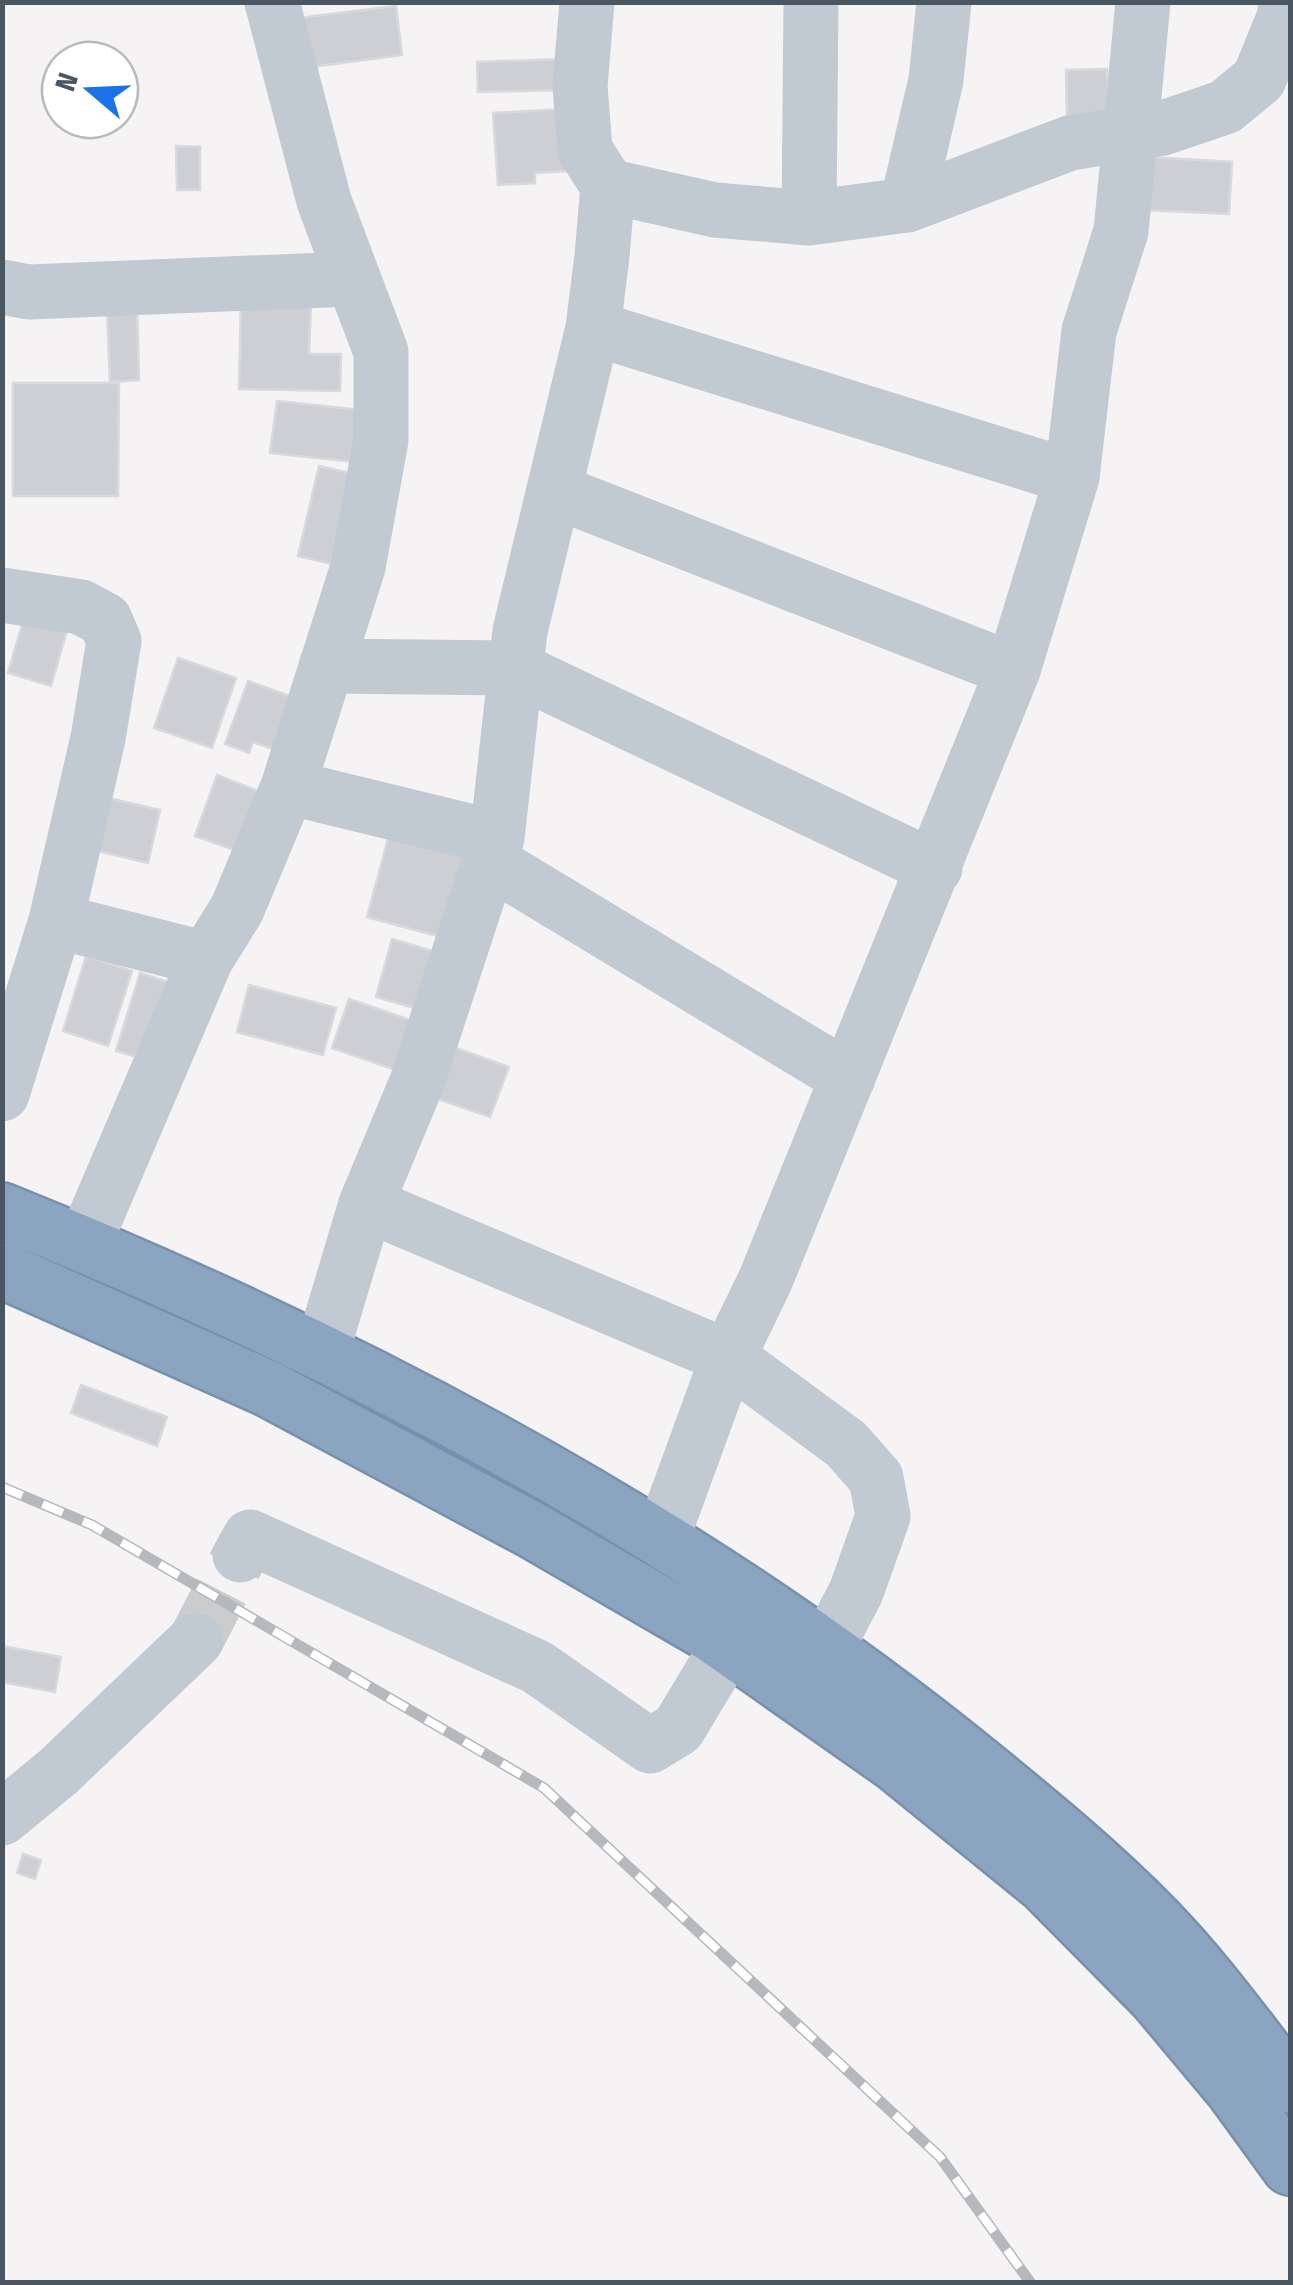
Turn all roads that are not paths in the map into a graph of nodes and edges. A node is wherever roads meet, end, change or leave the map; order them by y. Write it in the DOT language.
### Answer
graph roads {
  1 [pos="272,2"];
  2 [pos="587,2"];
  3 [pos="811,2"];
  4 [pos="944,2"];
  5 [pos="1143,2"];
  6 [pos="1285,2"];
  7 [pos="1275,74"];
  8 [pos="1131,131"];
  9 [pos="608,186"];
  10 [pos="907,206"];
  11 [pos="809,218"];
  12 [pos="352,280"];
  13 [pos="2,287"];
  14 [pos="593,328"];
  15 [pos="1072,477"];
  16 [pos="554,491"];
  17 [pos="2,595"];
  18 [pos="326,666"];
  19 [pos="514,668"];
  20 [pos="1013,670"];
  21 [pos="288,788"];
  22 [pos="494,850"];
  23 [pos="934,868"];
  24 [pos="56,921"];
  25 [pos="206,959"];
  26 [pos="848,1078"];
  27 [pos="2,1094"];
  28 [pos="366,1204"];
  29 [pos="2,1211"];
  30 [pos="84,1244"];
  31 [pos="2,1270"];
  32 [pos="322,1351"];
  33 [pos="728,1356"];
  34 [pos="662,1538"];
  35 [pos="240,1555"];
  36 [pos="196,1640"];
  37 [pos="728,1646"];
  38 [pos="826,1648"];
  39 [pos="2,1818"];
  40 [pos="1290,2085"];
  41 [pos="1290,2167"];
  1 -- 12 [label="street"];
  2 -- 9 [label="street"];
  3 -- 11 [label="street"];
  4 -- 10 [label="street"];
  5 -- 8 [label="street"];
  6 -- 7 [label="street"];
  7 -- 8 [label="street"];
  8 -- 10 [label="street"];
  8 -- 15 [label="street"];
  9 -- 11 [label="street"];
  9 -- 14 [label="street"];
  10 -- 11 [label="street"];
  12 -- 13 [label="street"];
  12 -- 18 [label="street"];
  14 -- 15 [label="street"];
  14 -- 16 [label="street"];
  15 -- 20 [label="street"];
  16 -- 19 [label="street"];
  16 -- 20 [label="street"];
  17 -- 24 [label="street"];
  18 -- 19 [label="street"];
  18 -- 21 [label="street"];
  19 -- 22 [label="street"];
  19 -- 23 [label="street"];
  20 -- 23 [label="street"];
  21 -- 22 [label="street"];
  21 -- 25 [label="street"];
  22 -- 26 [label="street"];
  22 -- 28 [label="street"];
  23 -- 26 [label="street"];
  24 -- 25 [label="street"];
  24 -- 27 [label="street"];
  25 -- 30 [label="street"];
  26 -- 33 [label="street"];
  28 -- 32 [label="street"];
  28 -- 33 [label="street"];
  29 -- 30 [label="highway"];
  30 -- 32 [label="highway"];
  31 -- 37 [label="highway"];
  32 -- 34 [label="highway"];
  33 -- 34 [label="street"];
  33 -- 38 [label="street"];
  34 -- 38 [label="highway"];
  35 -- 37 [label="street"];
  36 -- 39 [label="street"];
  37 -- 41 [label="highway"];
  38 -- 40 [label="highway"];
}
